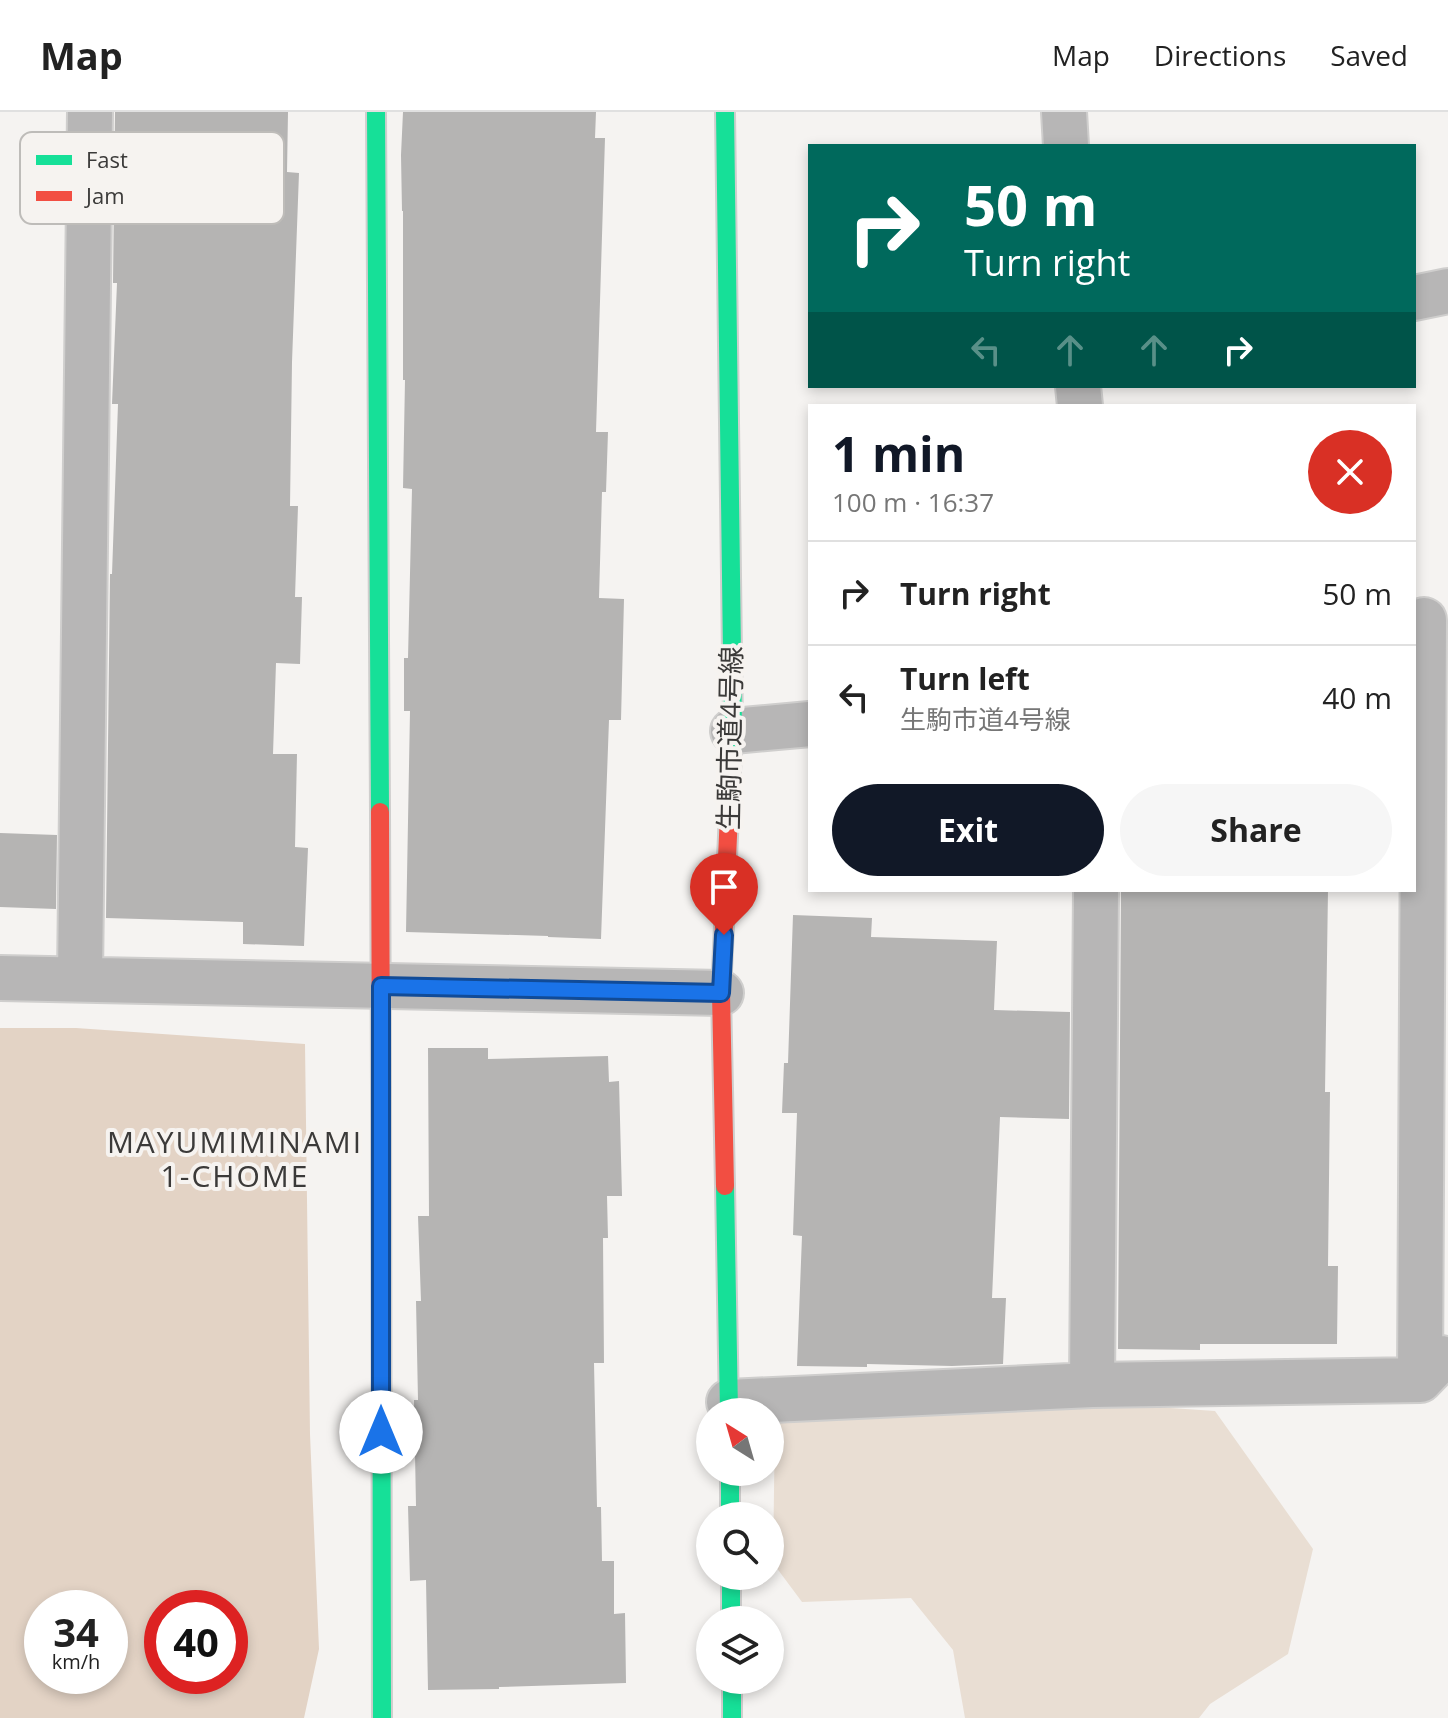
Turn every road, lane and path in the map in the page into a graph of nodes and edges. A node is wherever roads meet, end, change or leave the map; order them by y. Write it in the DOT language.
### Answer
graph roads {
  1 [pos="90,112"];
  2 [pos="376,112"];
  3 [pos="725,112"];
  4 [pos="1064,112"];
  5 [pos="90,132"];
  6 [pos="1066,144"];
  7 [pos="89,224"];
  8 [pos="1448,291"];
  9 [pos="1416,298"];
  10 [pos="1429,619"];
  11 [pos="808,724"];
  12 [pos="733,731"];
  13 [pos="1096,892"];
  14 [pos="0,978"];
  15 [pos="80,978"];
  16 [pos="381,986"];
  17 [pos="721,993"];
  18 [pos="1434,1366"];
  19 [pos="1092,1385"];
  20 [pos="729,1398"];
  21 [pos="784,1404"];
  22 [pos="732,1694"];
  23 [pos="382,1718"];
  24 [pos="732,1718"];
  1 -- 5 [label="street"];
  2 -- 16 [label="street"];
  3 -- 12 [label="street, 生駒市道4号線"];
  4 -- 6 [label="street"];
  7 -- 15 [label="street"];
  8 -- 9 [label="street"];
  10 -- 18 [label="street"];
  11 -- 12 [label="street"];
  12 -- 17 [label="street, 生駒市道4号線"];
  13 -- 19 [label="street"];
  14 -- 15 [label="street"];
  15 -- 16 [label="street"];
  16 -- 17 [label="street"];
  16 -- 23 [label="street"];
  17 -- 20 [label="street, 生駒市道4号線"];
  18 -- 19 [label="street"];
  19 -- 21 [label="street"];
  22 -- 24 [label="street"];
}
